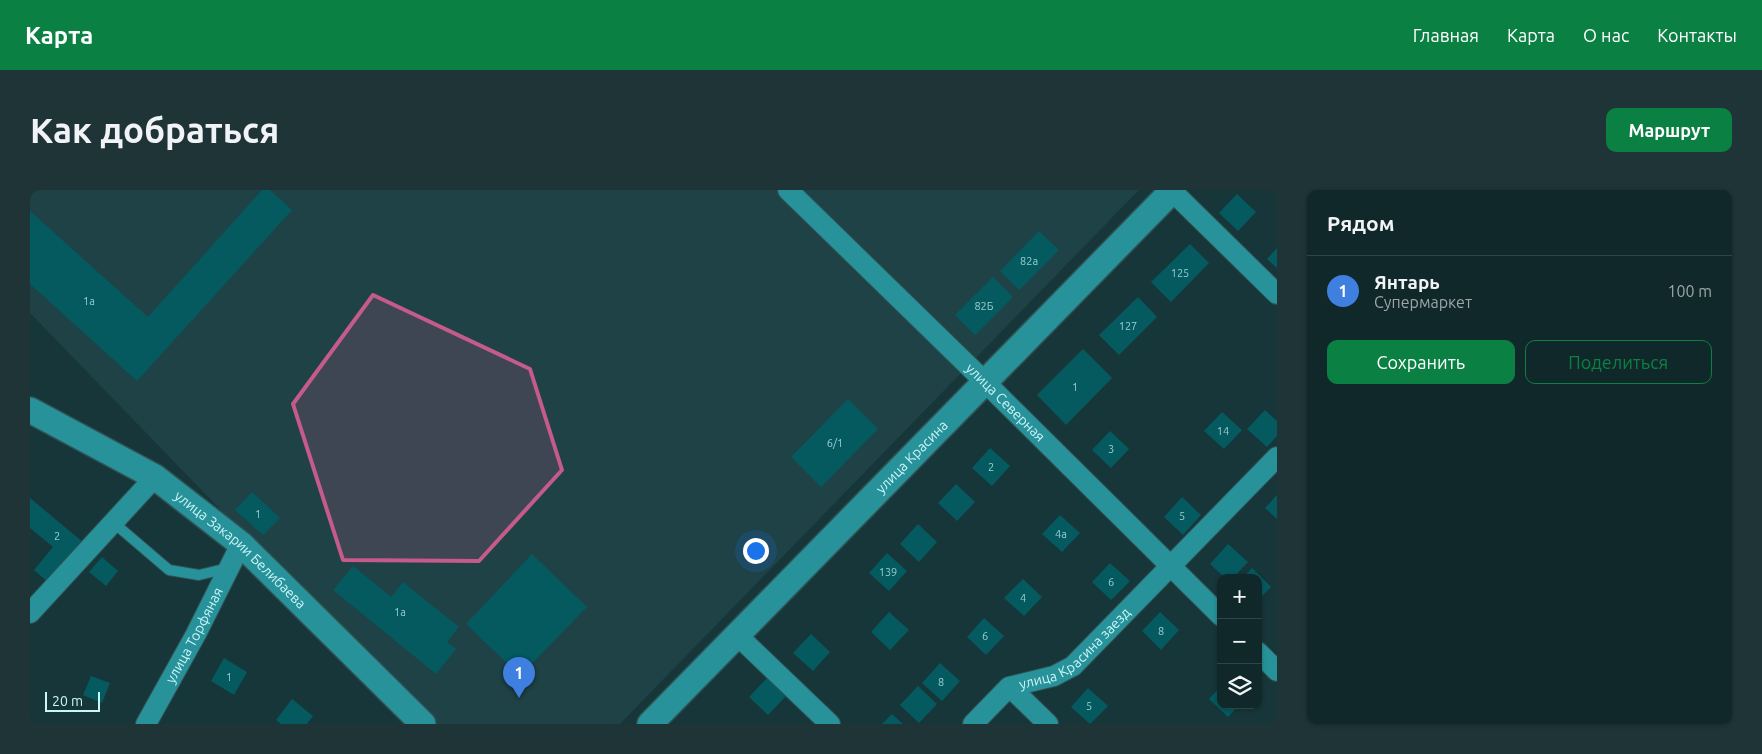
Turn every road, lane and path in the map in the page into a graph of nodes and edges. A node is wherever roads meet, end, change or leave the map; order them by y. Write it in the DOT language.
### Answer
graph roads {
  1 [pos="788,190"];
  2 [pos="1172,191"];
  3 [pos="1277,294"];
  4 [pos="984,380"];
  5 [pos="30,410"];
  6 [pos="1277,457"];
  7 [pos="155,477"];
  8 [pos="114,522"];
  9 [pos="242,544"];
  10 [pos="1170,566"];
  11 [pos="228,568"];
  12 [pos="1217,612"];
  13 [pos="30,613"];
  14 [pos="737,635"];
  15 [pos="1262,656"];
  16 [pos="1277,671"];
  17 [pos="1010,687"];
  18 [pos="146,724"];
  19 [pos="423,724"];
  20 [pos="650,724"];
  21 [pos="830,724"];
  22 [pos="973,724"];
  23 [pos="1048,724"];
  1 -- 4 [label="street, улица Северная"];
  2 -- 3 [label="street"];
  2 -- 4 [label="street, улица Красина"];
  4 -- 10 [label="street, улица Северная"];
  4 -- 14 [label="street, улица Красина"];
  5 -- 7 [label="street, улица Закарии Белибаева"];
  6 -- 10 [label="street, улица Красина заезд"];
  7 -- 8 [label="street"];
  7 -- 9 [label="street, улица Закарии Белибаева"];
  8 -- 11 [label="lane"];
  8 -- 13 [label="street"];
  9 -- 11 [label="street, улица Торфяная"];
  9 -- 19 [label="street, улица Закарии Белибаева"];
  10 -- 12 [label="street, улица Северная"];
  10 -- 17 [label="street, улица Красина заезд"];
  11 -- 18 [label="street, улица Торфяная"];
  14 -- 20 [label="street, улица Красина"];
  14 -- 21 [label="street"];
  15 -- 16 [label="street"];
  17 -- 22 [label="street, улица Красина заезд"];
  17 -- 23 [label="street"];
}
